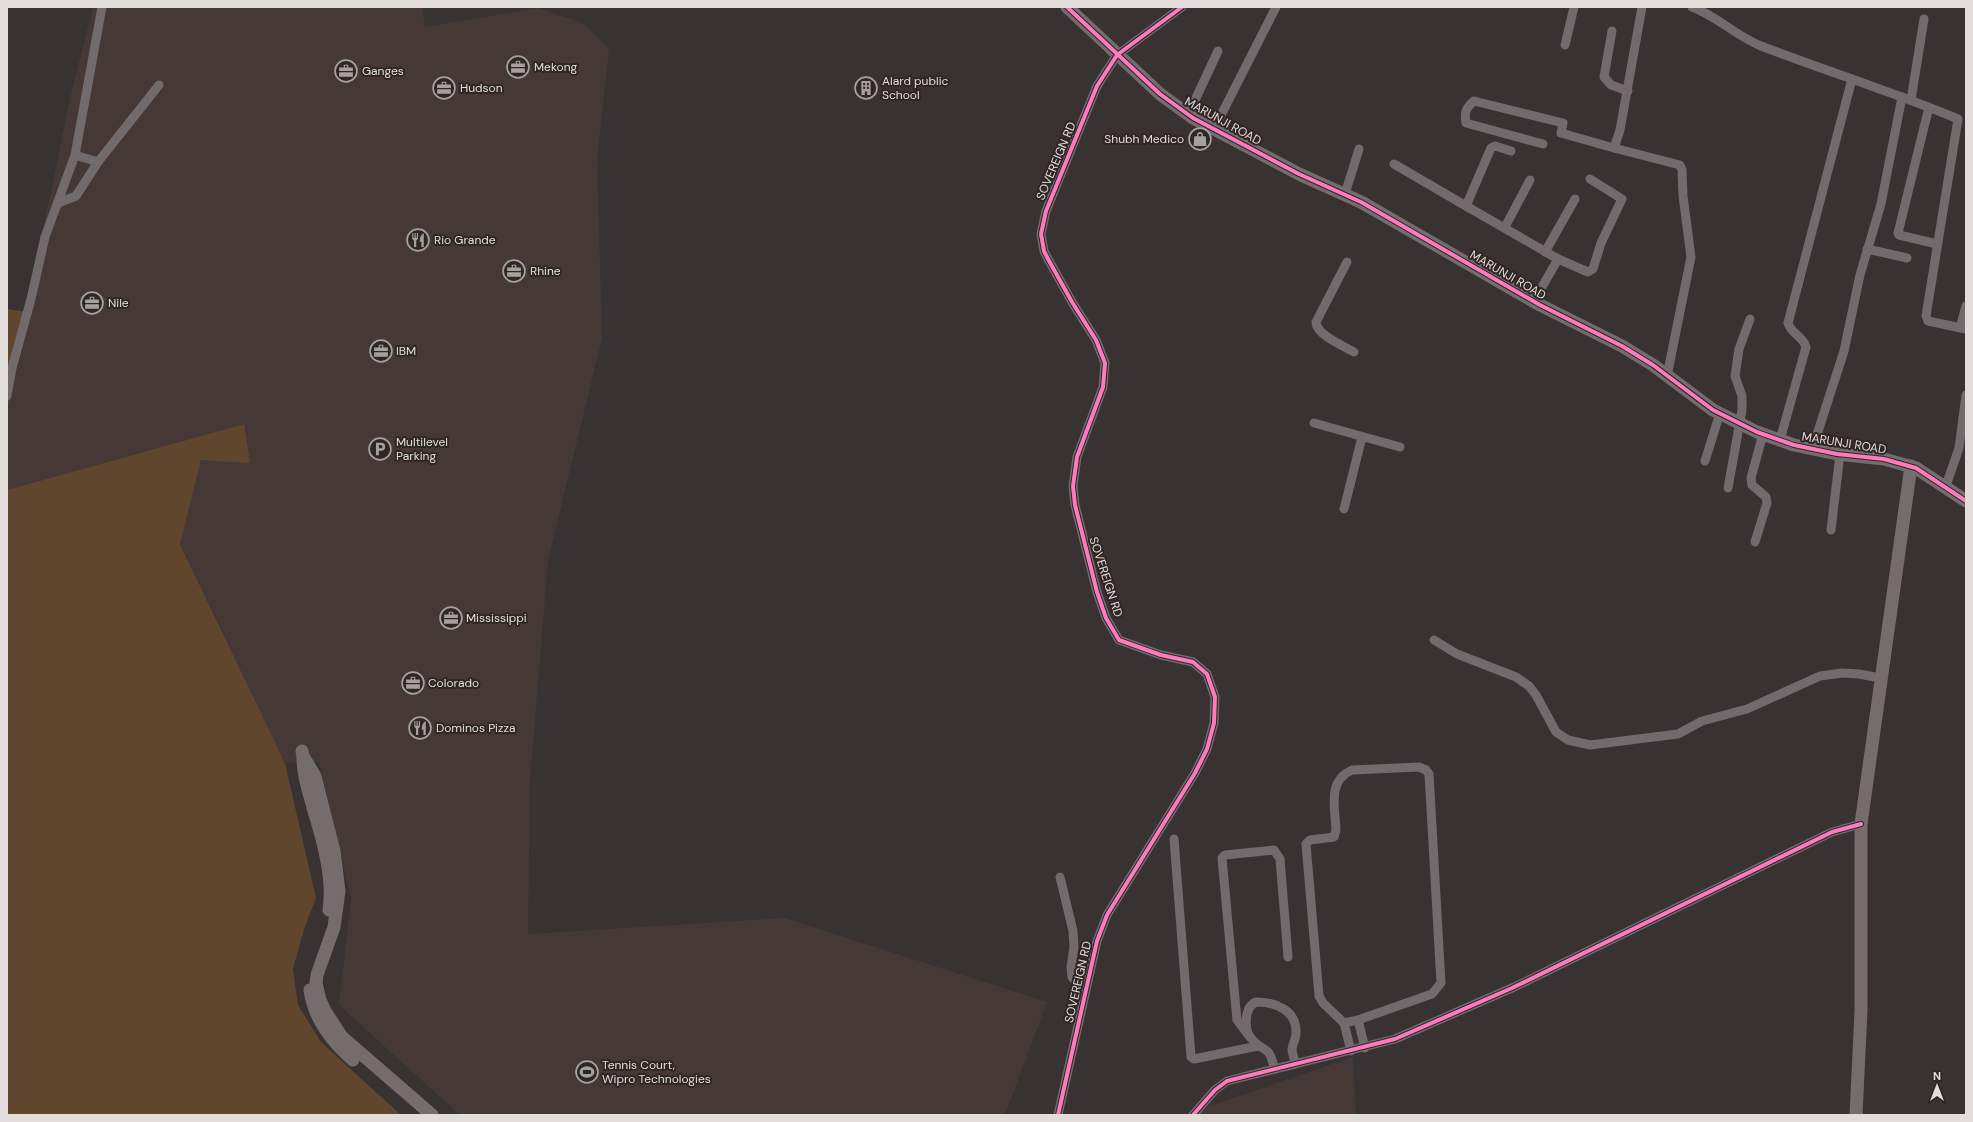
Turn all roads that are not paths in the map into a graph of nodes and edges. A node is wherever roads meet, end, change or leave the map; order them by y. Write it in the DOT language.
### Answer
graph roads {
  1 [pos="102,7"];
  2 [pos="1067,7"];
  3 [pos="1182,7"];
  4 [pos="1276,7"];
  5 [pos="1574,7"];
  6 [pos="1642,7"];
  7 [pos="1692,7"];
  8 [pos="1924,19"];
  9 [pos="1612,31"];
  10 [pos="1565,45"];
  11 [pos="1218,51"];
  12 [pos="1117,55"];
  13 [pos="1852,79"];
  14 [pos="159,85"];
  15 [pos="1628,91"];
  16 [pos="1902,97"];
  17 [pos="1911,100"];
  18 [pos="1929,107"];
  19 [pos="1188,115"];
  20 [pos="1214,130"];
  21 [pos="1543,144"];
  22 [pos="1614,148"];
  23 [pos="1359,149"];
  24 [pos="1511,151"];
  25 [pos="75,155"];
  26 [pos="98,162"];
  27 [pos="1394,164"];
  28 [pos="1590,179"];
  29 [pos="1530,180"];
  30 [pos="1345,194"];
  31 [pos="1575,199"];
  32 [pos="58,202"];
  33 [pos="1466,206"];
  34 [pos="1505,227"];
  35 [pos="1937,244"];
  36 [pos="1867,249"];
  37 [pos="1545,252"];
  38 [pos="1907,258"];
  39 [pos="1558,259"];
  40 [pos="1347,262"];
  41 [pos="1534,301"];
  42 [pos="1966,306"];
  43 [pos="1750,319"];
  44 [pos="1963,328"];
  45 [pos="1354,352"];
  46 [pos="1667,376"];
  47 [pos="1966,395"];
  48 [pos="7,396"];
  49 [pos="1720,413"];
  50 [pos="1314,423"];
  51 [pos="1740,423"];
  52 [pos="1763,434"];
  53 [pos="1362,437"];
  54 [pos="1780,440"];
  55 [pos="1400,447"];
  56 [pos="1812,450"];
  57 [pos="1840,454"];
  58 [pos="1706,462"];
  59 [pos="1911,466"];
  60 [pos="1946,486"];
  61 [pos="1728,488"];
  62 [pos="1966,501"];
  63 [pos="1344,509"];
  64 [pos="1831,530"];
  65 [pos="1755,542"];
  66 [pos="1434,640"];
  67 [pos="1880,678"];
  68 [pos="302,753"];
  69 [pos="321,818"];
  70 [pos="1861,824"];
  71 [pos="1174,839"];
  72 [pos="1060,877"];
  73 [pos="1288,957"];
  74 [pos="1084,994"];
  75 [pos="1358,1020"];
  76 [pos="1344,1023"];
  77 [pos="1250,1037"];
  78 [pos="1258,1046"];
  79 [pos="1365,1048"];
  80 [pos="1351,1051"];
  81 [pos="1296,1064"];
  82 [pos="1275,1069"];
  83 [pos="419,1115"];
  84 [pos="432,1115"];
  85 [pos="1058,1115"];
  86 [pos="1193,1115"];
  87 [pos="1856,1115"];
  1 -- 25 [label="street"];
  2 -- 12 [label="street, MARUNJI ROAD"];
  3 -- 12 [label="street"];
  4 -- 20 [label="street"];
  5 -- 10 [label="street"];
  6 -- 15 [label="street"];
  7 -- 13 [label="street"];
  8 -- 17 [label="street"];
  9 -- 15 [label="street"];
  11 -- 19 [label="street"];
  12 -- 19 [label="street, MARUNJI ROAD"];
  12 -- 74 [label="street, SOVEREIGN RD"];
  13 -- 16 [label="street"];
  13 -- 54 [label="street"];
  14 -- 26 [label="street"];
  15 -- 22 [label="street"];
  16 -- 17 [label="street"];
  16 -- 36 [label="street"];
  17 -- 18 [label="street"];
  18 -- 35 [label="street"];
  18 -- 35 [label="street"];
  19 -- 20 [label="street, MARUNJI ROAD"];
  20 -- 30 [label="street, MARUNJI ROAD"];
  21 -- 22 [label="street"];
  22 -- 46 [label="street"];
  23 -- 30 [label="street"];
  24 -- 33 [label="street"];
  25 -- 26 [label="street"];
  25 -- 32 [label="street"];
  26 -- 32 [label="street"];
  27 -- 33 [label="street"];
  28 -- 39 [label="street"];
  29 -- 34 [label="street"];
  30 -- 41 [label="street, MARUNJI ROAD"];
  31 -- 37 [label="street"];
  32 -- 48 [label="street"];
  33 -- 34 [label="street"];
  34 -- 37 [label="street"];
  35 -- 44 [label="street"];
  36 -- 38 [label="street"];
  36 -- 56 [label="street"];
  37 -- 39 [label="street"];
  39 -- 41 [label="street"];
  40 -- 45 [label="street"];
  41 -- 46 [label="street, MARUNJI ROAD"];
  42 -- 44 [label="street"];
  43 -- 51 [label="street"];
  46 -- 49 [label="street, MARUNJI ROAD"];
  47 -- 60 [label="street"];
  49 -- 51 [label="street, MARUNJI ROAD"];
  49 -- 58 [label="street"];
  50 -- 53 [label="street"];
  51 -- 52 [label="street, MARUNJI ROAD"];
  51 -- 61 [label="street"];
  52 -- 54 [label="street, MARUNJI ROAD"];
  52 -- 65 [label="street"];
  53 -- 55 [label="street"];
  53 -- 63 [label="street"];
  54 -- 56 [label="street, MARUNJI ROAD"];
  56 -- 57 [label="street, MARUNJI ROAD"];
  57 -- 59 [label="street, MARUNJI ROAD"];
  57 -- 64 [label="street"];
  59 -- 60 [label="street, MARUNJI ROAD"];
  59 -- 67 [label="street"];
  60 -- 62 [label="street, MARUNJI ROAD"];
  66 -- 67 [label="street"];
  67 -- 70 [label="street"];
  68 -- 69 [label="street"];
  69 -- 83 [label="street"];
  69 -- 84 [label="street"];
  70 -- 79 [label="street"];
  70 -- 87 [label="street"];
  71 -- 78 [label="street"];
  72 -- 74 [label="street"];
  73 -- 77 [label="street"];
  74 -- 85 [label="street, SOVEREIGN RD"];
  75 -- 76 [label="street"];
  75 -- 76 [label="street"];
  75 -- 79 [label="street"];
  76 -- 80 [label="street"];
  77 -- 78 [label="street"];
  77 -- 81 [label="street"];
  78 -- 82 [label="street"];
  79 -- 80 [label="street"];
  80 -- 81 [label="street"];
  81 -- 82 [label="street"];
  82 -- 86 [label="street"];
}
